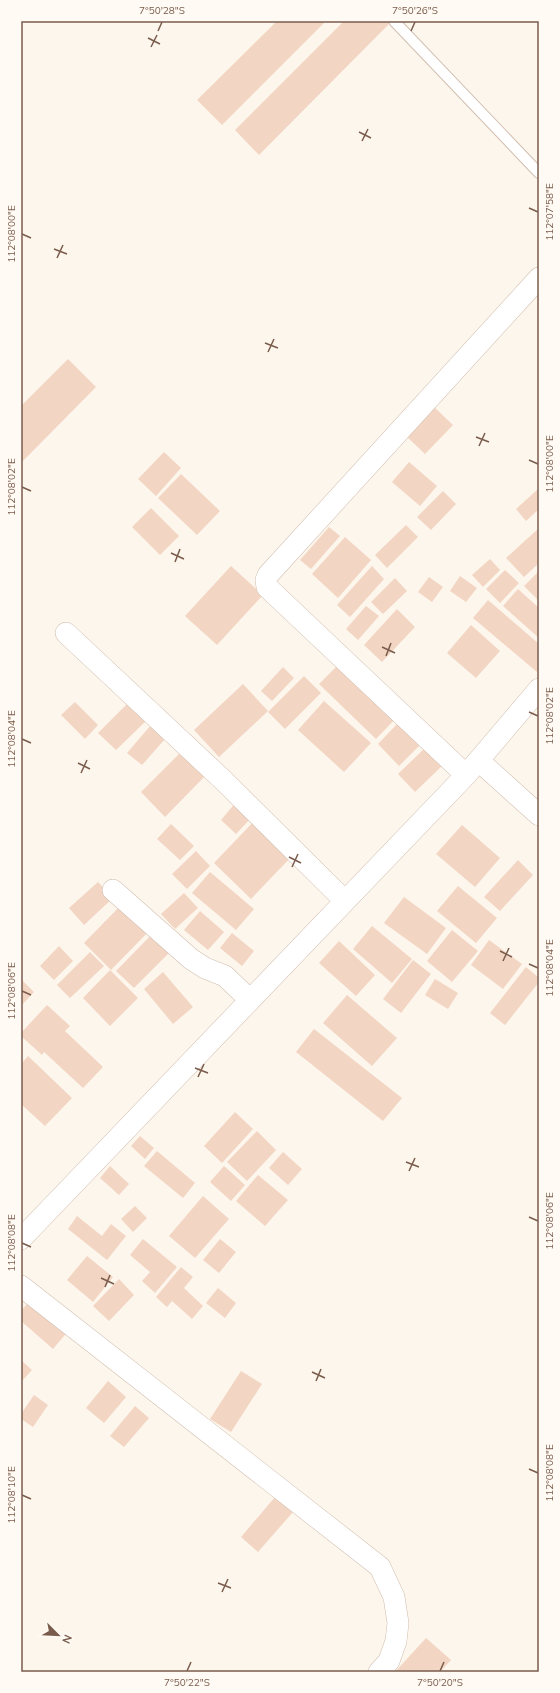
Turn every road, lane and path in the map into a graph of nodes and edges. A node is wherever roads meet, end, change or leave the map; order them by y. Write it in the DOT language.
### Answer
graph roads {
  1 [pos="394,21"];
  2 [pos="539,173"];
  3 [pos="539,278"];
  4 [pos="66,633"];
  5 [pos="539,689"];
  6 [pos="472,768"];
  7 [pos="539,815"];
  8 [pos="114,890"];
  9 [pos="345,901"];
  10 [pos="250,1000"];
  11 [pos="21,1239"];
  12 [pos="21,1286"];
  13 [pos="379,1672"];
  1 -- 2 [label="lane"];
  3 -- 6 [label="street"];
  4 -- 9 [label="street"];
  5 -- 6 [label="street"];
  6 -- 7 [label="street"];
  6 -- 9 [label="street"];
  8 -- 10 [label="street"];
  9 -- 10 [label="street"];
  10 -- 11 [label="street"];
  12 -- 13 [label="street"];
}
